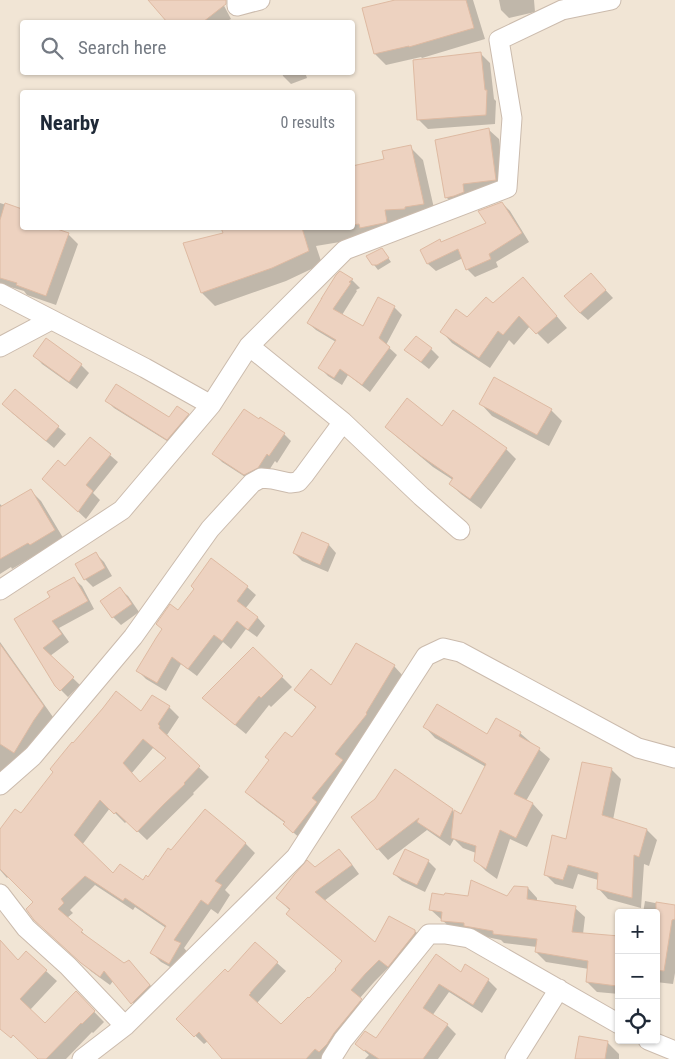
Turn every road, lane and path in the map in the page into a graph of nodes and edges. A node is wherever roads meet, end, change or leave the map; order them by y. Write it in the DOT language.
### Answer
graph roads {
  1 [pos="237,0"];
  2 [pos="260,0"];
  3 [pos="611,0"];
  4 [pos="0,293"];
  5 [pos="51,320"];
  6 [pos="249,346"];
  7 [pos="0,347"];
  8 [pos="211,405"];
  9 [pos="343,422"];
  10 [pos="460,530"];
  11 [pos="0,590"];
  12 [pos="675,758"];
  13 [pos="0,785"];
  14 [pos="0,894"];
  15 [pos="559,989"];
  16 [pos="615,1022"];
  17 [pos="125,1026"];
  18 [pos="658,1044"];
  19 [pos="675,1051"];
  20 [pos="82,1059"];
  21 [pos="331,1059"];
  22 [pos="515,1059"];
  1 -- 2 [label="street"];
  3 -- 6 [label="street"];
  4 -- 5 [label="street"];
  5 -- 7 [label="street"];
  5 -- 8 [label="street"];
  6 -- 8 [label="street"];
  6 -- 9 [label="street"];
  8 -- 11 [label="street"];
  9 -- 10 [label="street"];
  9 -- 13 [label="street"];
  12 -- 17 [label="street"];
  14 -- 17 [label="street"];
  15 -- 16 [label="street"];
  15 -- 21 [label="street"];
  15 -- 22 [label="street"];
  17 -- 20 [label="street"];
  18 -- 19 [label="street"];
}
